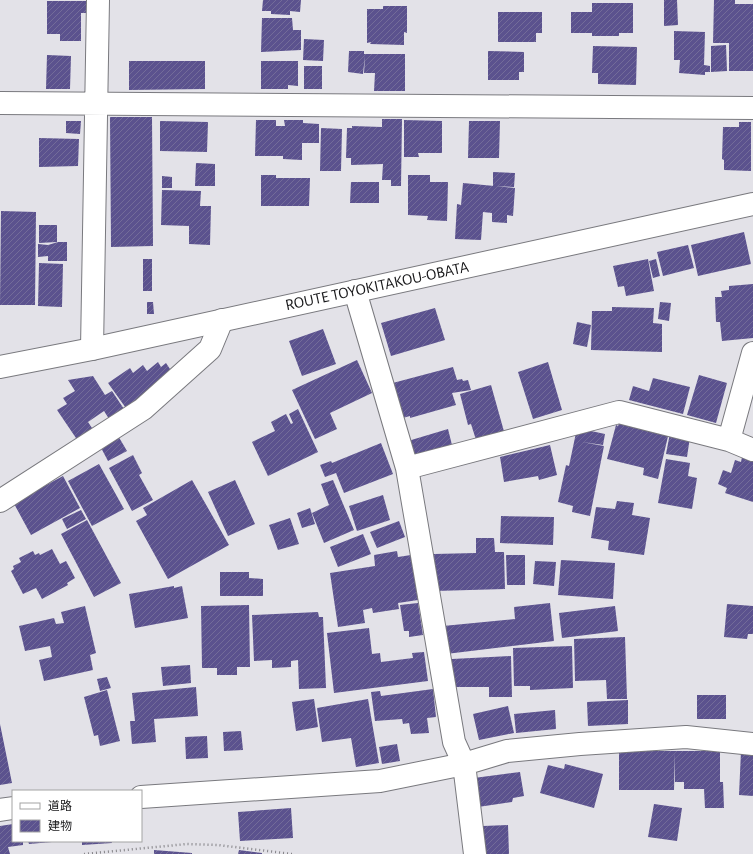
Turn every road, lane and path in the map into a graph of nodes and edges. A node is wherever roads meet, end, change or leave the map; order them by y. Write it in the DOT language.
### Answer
graph roads {
  1 [pos="98,0"];
  2 [pos="0,102"];
  3 [pos="96,104"];
  4 [pos="753,108"];
  5 [pos="753,204"];
  6 [pos="355,291"];
  7 [pos="222,320"];
  8 [pos="92,349"];
  9 [pos="753,353"];
  10 [pos="0,367"];
  11 [pos="729,440"];
  12 [pos="753,450"];
  13 [pos="407,468"];
  14 [pos="0,501"];
  15 [pos="753,744"];
  16 [pos="464,764"];
  17 [pos="142,797"];
  18 [pos="12,808"];
  19 [pos="0,810"];
  20 [pos="84,854"];
  21 [pos="292,854"];
  22 [pos="475,854"];
  1 -- 3 [label="street"];
  2 -- 3 [label="street"];
  3 -- 4 [label="street"];
  3 -- 8 [label="street"];
  5 -- 6 [label="street, ROUTE TOYOKITAKOU-OBATA"];
  6 -- 7 [label="street, ROUTE TOYOKITAKOU-OBATA"];
  6 -- 13 [label="street"];
  7 -- 8 [label="street, ROUTE TOYOKITAKOU-OBATA"];
  7 -- 14 [label="street"];
  8 -- 10 [label="street, ROUTE TOYOKITAKOU-OBATA"];
  9 -- 11 [label="street"];
  11 -- 12 [label="street"];
  11 -- 13 [label="street"];
  13 -- 16 [label="street"];
  15 -- 16 [label="street"];
  16 -- 17 [label="street"];
  16 -- 22 [label="street"];
  18 -- 19 [label="street"];
  20 -- 21 [label="path"];
}
